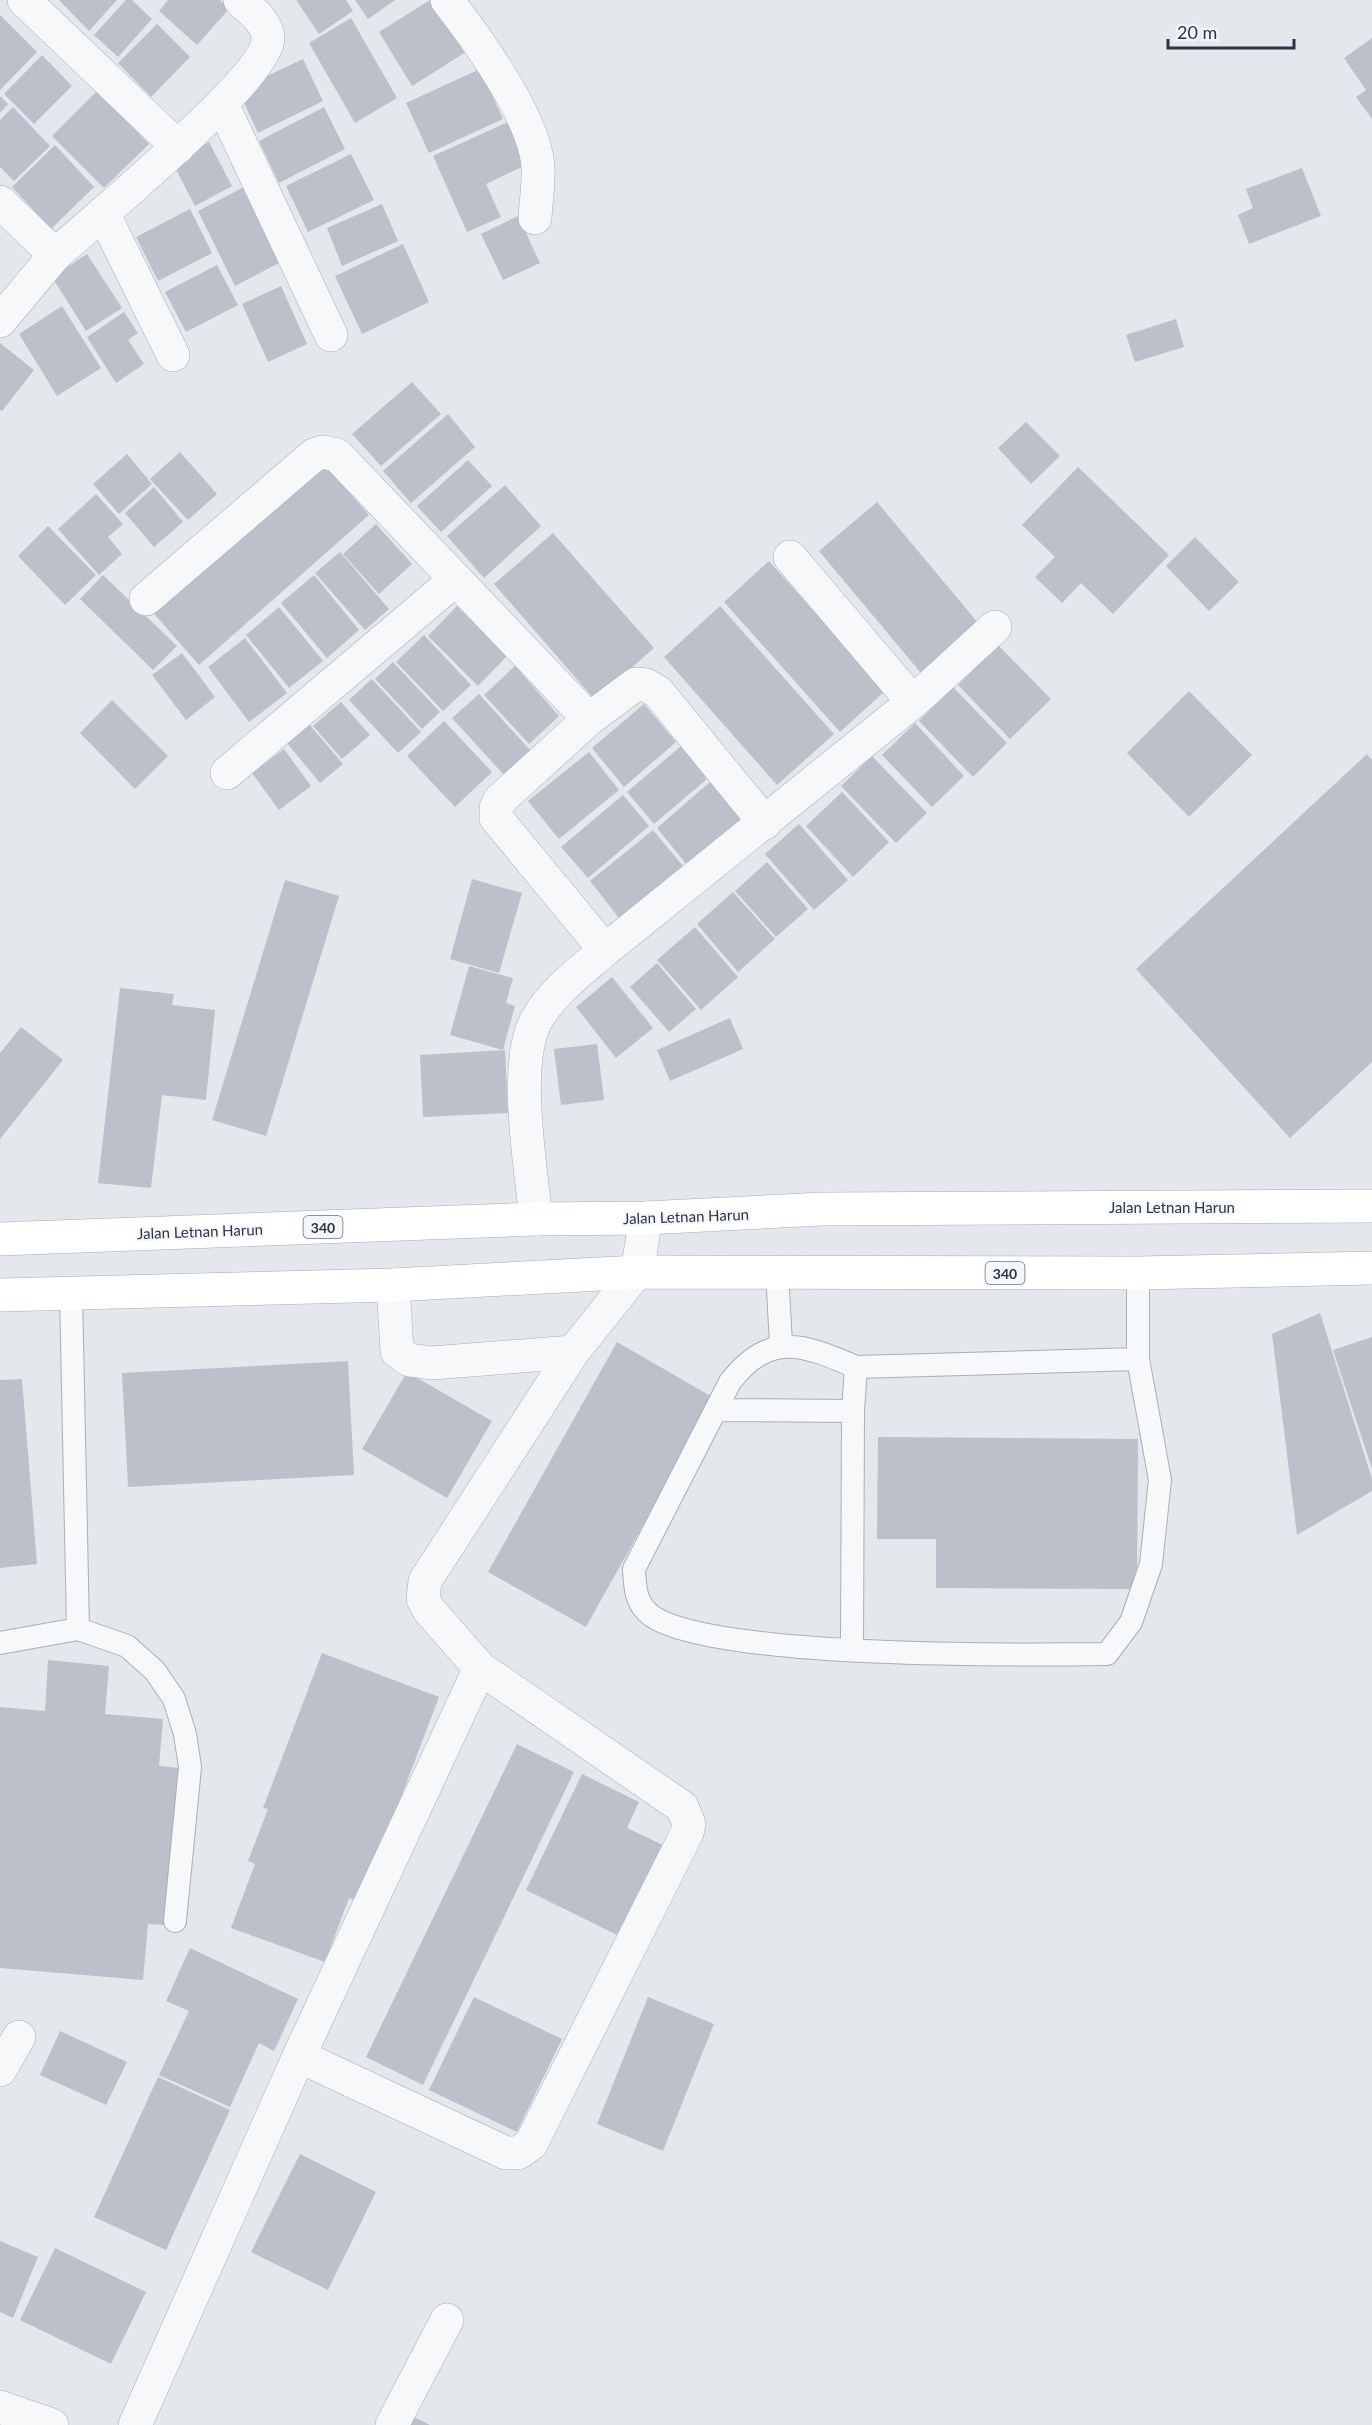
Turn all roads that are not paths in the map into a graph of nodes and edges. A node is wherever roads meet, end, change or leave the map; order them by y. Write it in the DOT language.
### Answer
graph roads {
  1 [pos="24,0"];
  2 [pos="240,0"];
  3 [pos="447,0"];
  4 [pos="222,104"];
  5 [pos="178,147"];
  6 [pos="0,202"];
  7 [pos="103,213"];
  8 [pos="535,218"];
  9 [pos="55,255"];
  10 [pos="0,321"];
  11 [pos="331,335"];
  12 [pos="173,356"];
  13 [pos="790,557"];
  14 [pos="455,580"];
  15 [pos="146,599"];
  16 [pos="995,627"];
  17 [pos="913,702"];
  18 [pos="590,719"];
  19 [pos="227,773"];
  20 [pos="765,823"];
  21 [pos="605,950"];
  22 [pos="1372,1206"];
  23 [pos="645,1218"];
  24 [pos="536,1219"];
  25 [pos="0,1239"];
  26 [pos="1372,1268"];
  27 [pos="637,1272"];
  28 [pos="777,1272"];
  29 [pos="1138,1273"];
  30 [pos="393,1285"];
  31 [pos="71,1292"];
  32 [pos="0,1295"];
  33 [pos="781,1344"];
  34 [pos="573,1352"];
  35 [pos="1138,1359"];
  36 [pos="856,1367"];
  37 [pos="718,1410"];
  38 [pos="853,1411"];
  39 [pos="78,1629"];
  40 [pos="0,1643"];
  41 [pos="852,1649"];
  42 [pos="480,1668"];
  43 [pos="175,1921"];
  44 [pos="20,2037"];
  45 [pos="299,2056"];
  46 [pos="0,2070"];
  47 [pos="447,2320"];
  48 [pos="0,2407"];
  49 [pos="52,2425"];
  50 [pos="135,2425"];
  51 [pos="392,2425"];
  1 -- 5 [label="street"];
  2 -- 4 [label="street"];
  3 -- 8 [label="street"];
  4 -- 5 [label="street"];
  4 -- 11 [label="street"];
  5 -- 7 [label="street"];
  6 -- 9 [label="street"];
  7 -- 9 [label="street"];
  7 -- 12 [label="street"];
  9 -- 10 [label="street"];
  13 -- 17 [label="street"];
  14 -- 15 [label="street"];
  14 -- 18 [label="street"];
  14 -- 19 [label="street"];
  16 -- 17 [label="street"];
  17 -- 20 [label="street"];
  18 -- 20 [label="street"];
  18 -- 21 [label="street"];
  20 -- 21 [label="street"];
  21 -- 24 [label="street"];
  22 -- 23 [label="main road, Jalan Letnan Harun / 340"];
  23 -- 24 [label="main road, Jalan Letnan Harun / 340"];
  23 -- 27 [label="street"];
  24 -- 25 [label="main road, Jalan Letnan Harun / 340"];
  26 -- 29 [label="main road, 340"];
  27 -- 28 [label="main road, 340"];
  27 -- 30 [label="main road, 340"];
  27 -- 34 [label="street"];
  28 -- 29 [label="main road, 340"];
  28 -- 33 [label="lane"];
  29 -- 35 [label="lane"];
  30 -- 31 [label="main road, 340"];
  30 -- 34 [label="street"];
  31 -- 32 [label="main road, 340"];
  31 -- 39 [label="lane"];
  33 -- 36 [label="lane"];
  33 -- 37 [label="lane"];
  34 -- 42 [label="street"];
  35 -- 36 [label="lane"];
  35 -- 41 [label="lane"];
  36 -- 38 [label="lane"];
  37 -- 38 [label="lane"];
  37 -- 41 [label="lane"];
  38 -- 41 [label="lane"];
  39 -- 40 [label="lane"];
  39 -- 43 [label="lane"];
  42 -- 45 [label="street"];
  42 -- 45 [label="street"];
  44 -- 46 [label="street"];
  45 -- 50 [label="street"];
  47 -- 51 [label="street"];
  48 -- 49 [label="street"];
}
